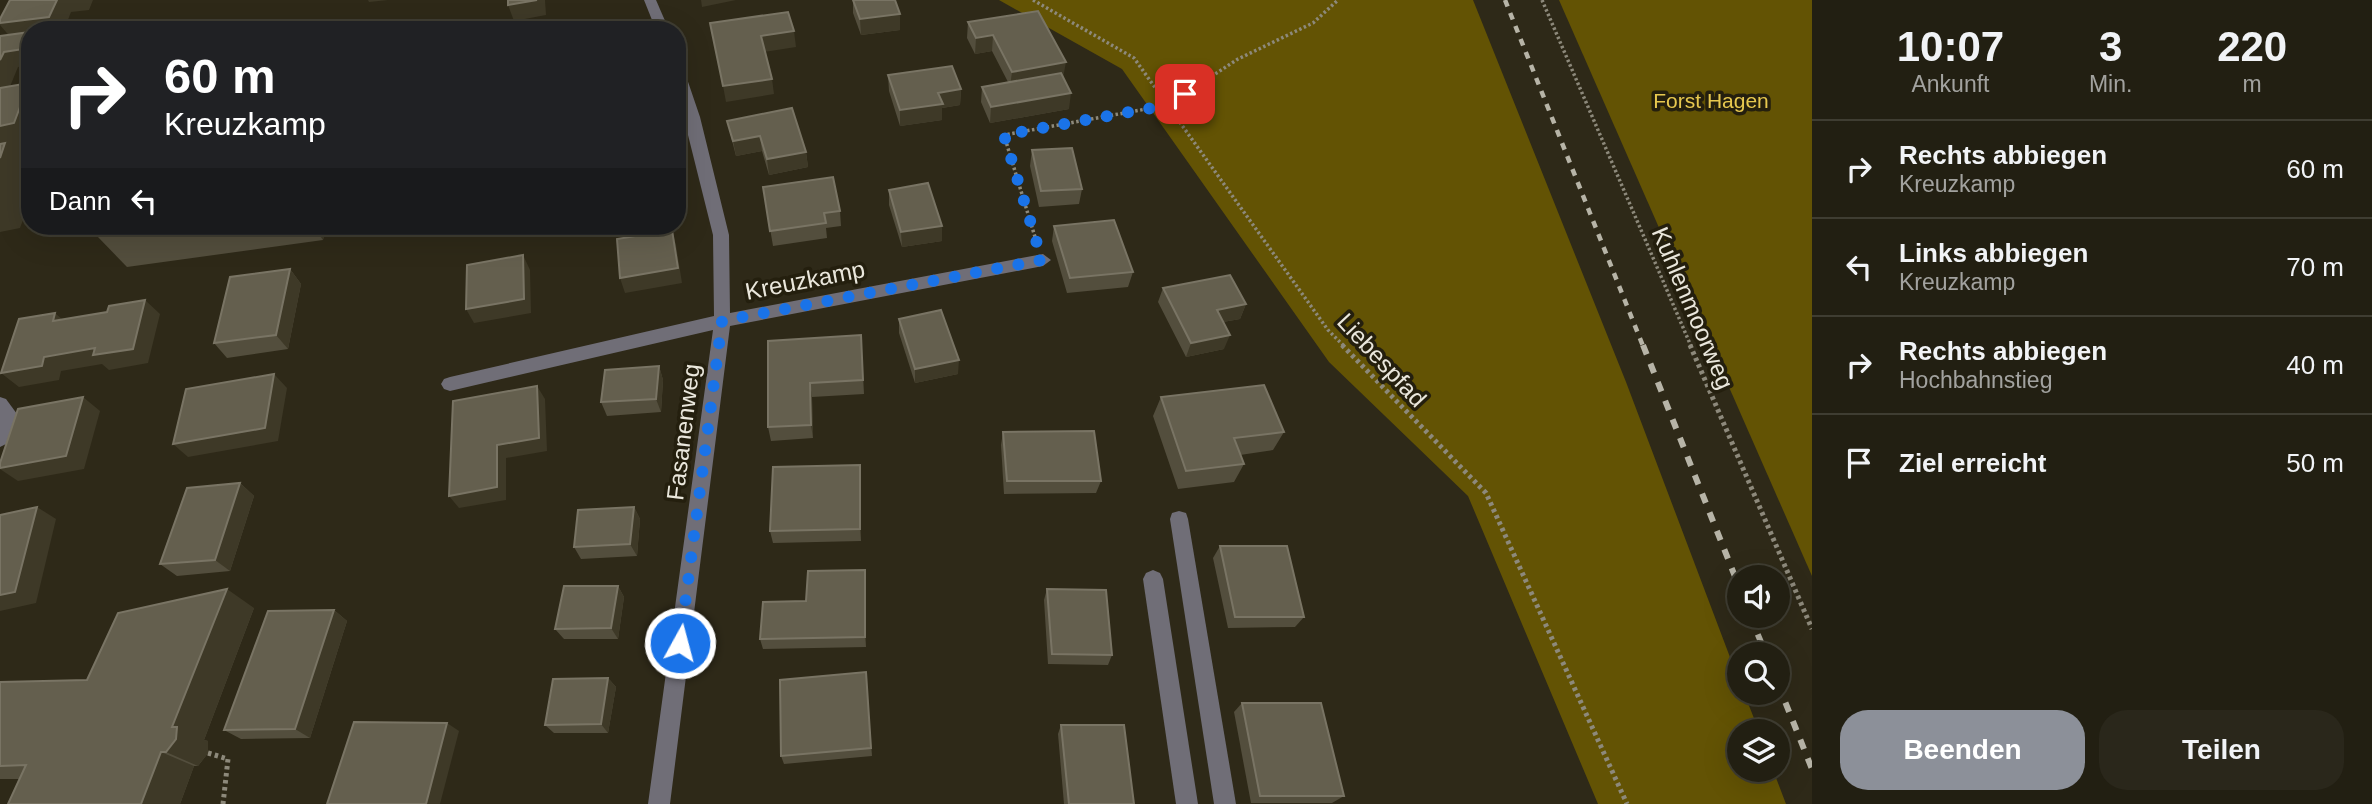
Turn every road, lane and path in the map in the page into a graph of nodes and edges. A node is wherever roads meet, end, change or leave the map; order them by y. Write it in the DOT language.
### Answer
graph roads {
  1 [pos="650,0"];
  2 [pos="1033,0"];
  3 [pos="1338,0"];
  4 [pos="1542,0"];
  5 [pos="659,21"];
  6 [pos="686,96"];
  7 [pos="1168,105"];
  8 [pos="1042,260"];
  9 [pos="722,321"];
  10 [pos="450,384"];
  11 [pos="0,404"];
  12 [pos="0,439"];
  13 [pos="1179,519"];
  14 [pos="1153,579"];
  15 [pos="1812,629"];
  16 [pos="208,753"];
  17 [pos="223,804"];
  18 [pos="659,804"];
  19 [pos="1187,804"];
  20 [pos="1225,804"];
  21 [pos="1627,804"];
  1 -- 5 [label="street"];
  2 -- 7 [label="path, Liebespfad"];
  3 -- 7 [label="path"];
  4 -- 15 [label="path, Kuhlenmoorweg"];
  6 -- 9 [label="street, Fasanenweg"];
  7 -- 8 [label="path"];
  7 -- 21 [label="path, Liebespfad"];
  8 -- 9 [label="street, Kreuzkamp"];
  9 -- 10 [label="street, Kreuzkamp"];
  9 -- 18 [label="street, Fasanenweg"];
  11 -- 12 [label="street"];
  13 -- 20 [label="street"];
  14 -- 19 [label="street"];
  16 -- 17 [label="path"];
}
